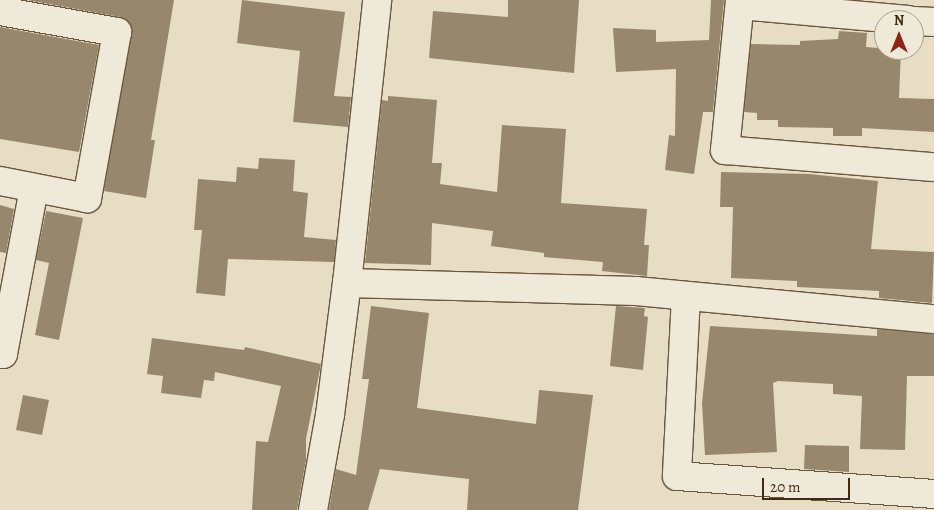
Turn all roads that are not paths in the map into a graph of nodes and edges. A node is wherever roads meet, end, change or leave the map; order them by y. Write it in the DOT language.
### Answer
graph roads {
  1 [pos="377,0"];
  2 [pos="740,2"];
  3 [pos="0,11"];
  4 [pos="874,16"];
  5 [pos="934,167"];
  6 [pos="0,181"];
  7 [pos="34,188"];
  8 [pos="347,283"];
  9 [pos="686,296"];
  10 [pos="934,319"];
  11 [pos="0,354"];
  12 [pos="934,494"];
  13 [pos="313,510"];
  1 -- 8 [label="street"];
  2 -- 4 [label="street"];
  2 -- 5 [label="street"];
  3 -- 7 [label="street"];
  6 -- 7 [label="street"];
  7 -- 11 [label="street"];
  8 -- 9 [label="street"];
  8 -- 13 [label="street"];
  9 -- 10 [label="street"];
  9 -- 12 [label="street"];
}
